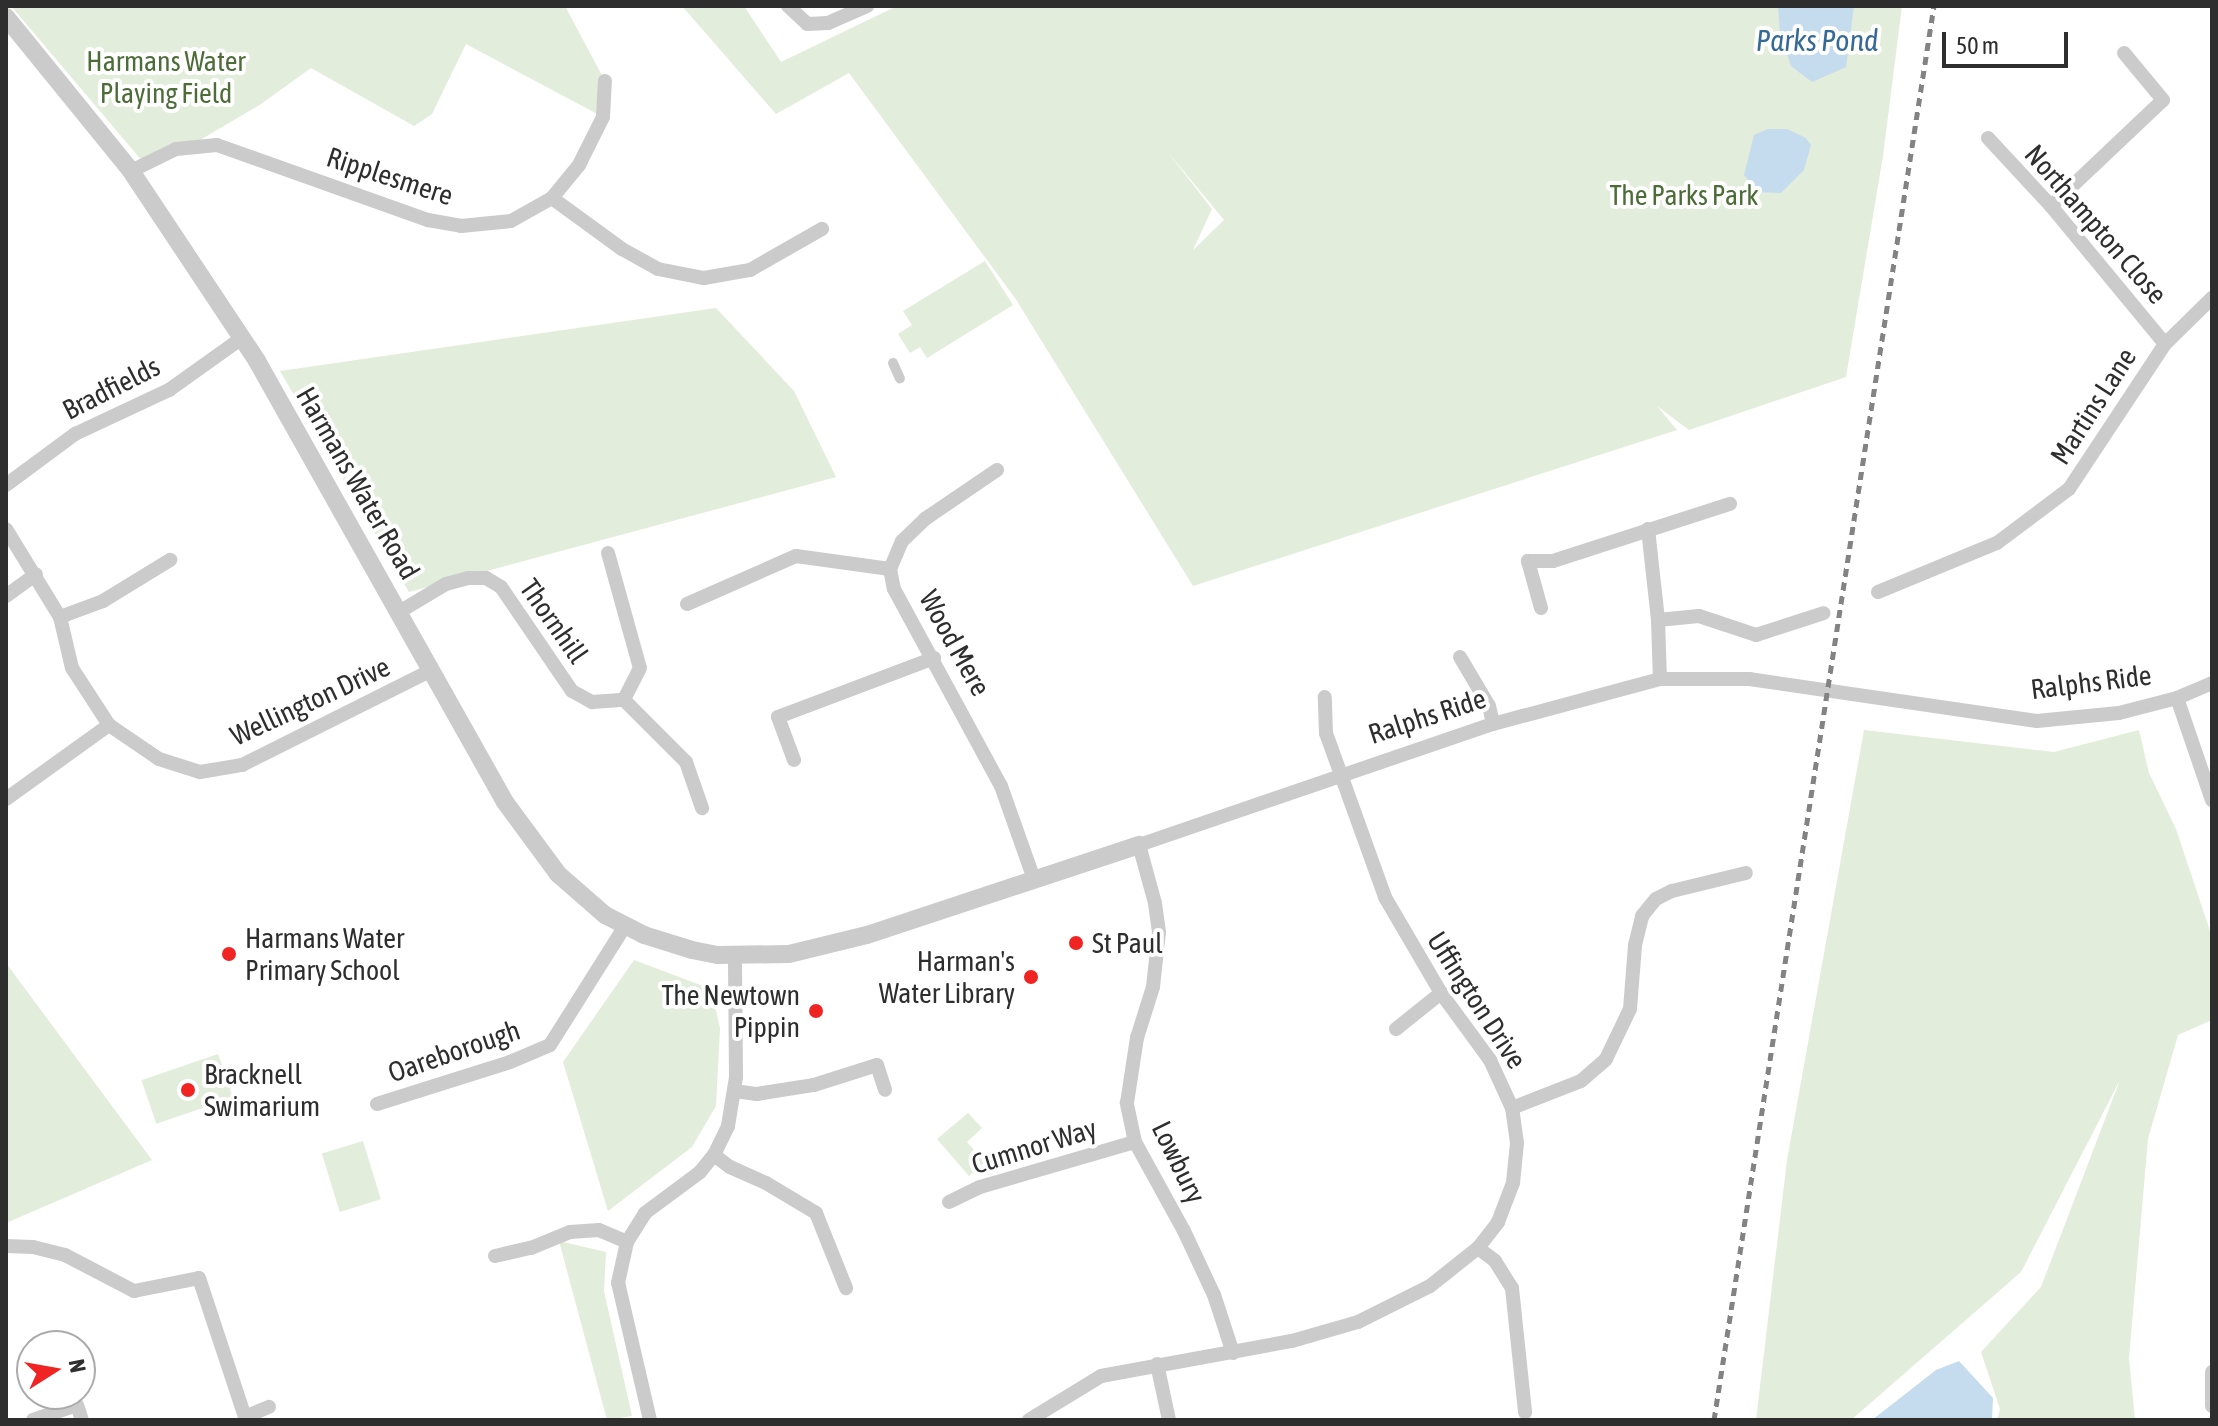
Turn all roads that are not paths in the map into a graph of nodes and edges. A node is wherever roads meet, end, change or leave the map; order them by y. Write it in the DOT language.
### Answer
graph roads {
  1 [pos="788,6"];
  2 [pos="867,6"];
  3 [pos="6,17"];
  4 [pos="2124,53"];
  5 [pos="605,81"];
  6 [pos="1988,138"];
  7 [pos="131,171"];
  8 [pos="552,198"];
  9 [pos="2051,206"];
  10 [pos="822,229"];
  11 [pos="2212,298"];
  12 [pos="242,338"];
  13 [pos="2165,344"];
  14 [pos="893,363"];
  15 [pos="900,379"];
  16 [pos="997,470"];
  17 [pos="6,485"];
  18 [pos="1730,504"];
  19 [pos="6,529"];
  20 [pos="1648,529"];
  21 [pos="608,553"];
  22 [pos="170,560"];
  23 [pos="890,569"];
  24 [pos="36,574"];
  25 [pos="1878,592"];
  26 [pos="6,596"];
  27 [pos="687,604"];
  28 [pos="1541,608"];
  29 [pos="399,612"];
  30 [pos="1824,613"];
  31 [pos="60,617"];
  32 [pos="1658,620"];
  33 [pos="1460,657"];
  34 [pos="934,658"];
  35 [pos="430,671"];
  36 [pos="1660,679"];
  37 [pos="2212,683"];
  38 [pos="1325,697"];
  39 [pos="2177,698"];
  40 [pos="624,700"];
  41 [pos="1493,724"];
  42 [pos="109,725"];
  43 [pos="794,760"];
  44 [pos="1342,773"];
  45 [pos="6,799"];
  46 [pos="2212,800"];
  47 [pos="702,808"];
  48 [pos="1139,845"];
  49 [pos="1746,873"];
  50 [pos="1034,879"];
  51 [pos="625,926"];
  52 [pos="678,946"];
  53 [pos="735,956"];
  54 [pos="1441,993"];
  55 [pos="1396,1029"];
  56 [pos="885,1090"];
  57 [pos="735,1091"];
  58 [pos="377,1104"];
  59 [pos="1512,1108"];
  60 [pos="1135,1142"];
  61 [pos="714,1155"];
  62 [pos="949,1202"];
  63 [pos="627,1242"];
  64 [pos="6,1246"];
  65 [pos="1478,1248"];
  66 [pos="495,1256"];
  67 [pos="846,1288"];
  68 [pos="1233,1353"];
  69 [pos="1157,1364"];
  70 [pos="2212,1372"];
  71 [pos="2212,1406"];
  72 [pos="269,1407"];
  73 [pos="53,1410"];
  74 [pos="1525,1412"];
  75 [pos="246,1418"];
  76 [pos="33,1420"];
  77 [pos="650,1420"];
  78 [pos="1029,1420"];
  79 [pos="1169,1420"];
  1 -- 2 [label="street"];
  3 -- 7 [label="street, Harmans Water Road"];
  4 -- 9 [label="street"];
  5 -- 8 [label="street, Ripplesmere"];
  6 -- 9 [label="street, Northampton Close"];
  7 -- 8 [label="street, Ripplesmere"];
  7 -- 12 [label="street, Harmans Water Road"];
  8 -- 10 [label="street"];
  9 -- 13 [label="street, Northampton Close"];
  11 -- 13 [label="street, Martins Lane"];
  12 -- 17 [label="street, Bradfields"];
  12 -- 29 [label="street, Harmans Water Road"];
  13 -- 25 [label="street, Martins Lane"];
  14 -- 15 [label="street"];
  16 -- 23 [label="street, Wood Mere"];
  18 -- 20 [label="street"];
  19 -- 24 [label="street, Wellington Drive"];
  20 -- 28 [label="street"];
  20 -- 32 [label="street"];
  21 -- 40 [label="street, Thornhill"];
  22 -- 31 [label="street"];
  23 -- 27 [label="street"];
  23 -- 34 [label="street, Wood Mere"];
  24 -- 26 [label="street"];
  24 -- 31 [label="street, Wellington Drive"];
  29 -- 35 [label="street, Harmans Water Road"];
  29 -- 40 [label="street, Thornhill"];
  30 -- 32 [label="street"];
  31 -- 42 [label="street, Wellington Drive"];
  32 -- 36 [label="street"];
  33 -- 41 [label="street"];
  34 -- 43 [label="street"];
  34 -- 50 [label="street, Wood Mere"];
  35 -- 42 [label="street, Wellington Drive"];
  35 -- 51 [label="street, Harmans Water Road"];
  36 -- 39 [label="street, Ralphs Ride"];
  36 -- 41 [label="street, Ralphs Ride"];
  37 -- 39 [label="street, Ralphs Ride"];
  38 -- 44 [label="street, Uffington Drive"];
  39 -- 46 [label="street"];
  40 -- 47 [label="street"];
  41 -- 44 [label="street, Ralphs Ride"];
  42 -- 45 [label="street"];
  44 -- 48 [label="street, Ralphs Ride"];
  44 -- 54 [label="street, Uffington Drive"];
  48 -- 50 [label="street, Ralphs Ride"];
  48 -- 60 [label="street, Lowbury"];
  49 -- 59 [label="street"];
  50 -- 53 [label="street, Ralphs Ride"];
  51 -- 52 [label="street, Harmans Water Road"];
  51 -- 58 [label="street, Oareborough"];
  52 -- 53 [label="street, Ralphs Ride"];
  53 -- 57 [label="street"];
  54 -- 55 [label="street"];
  54 -- 59 [label="street, Uffington Drive"];
  56 -- 57 [label="street"];
  57 -- 61 [label="street"];
  59 -- 65 [label="street, Uffington Drive"];
  60 -- 62 [label="street, Cumnor Way"];
  60 -- 68 [label="street, Lowbury"];
  61 -- 63 [label="street"];
  61 -- 67 [label="street"];
  63 -- 66 [label="street"];
  63 -- 77 [label="street"];
  64 -- 75 [label="street"];
  65 -- 68 [label="street, Uffington Drive"];
  65 -- 74 [label="street"];
  68 -- 69 [label="street, Uffington Drive"];
  69 -- 78 [label="street, Uffington Drive"];
  69 -- 79 [label="street"];
  70 -- 71 [label="street"];
  72 -- 75 [label="street"];
  73 -- 76 [label="street"];
}
